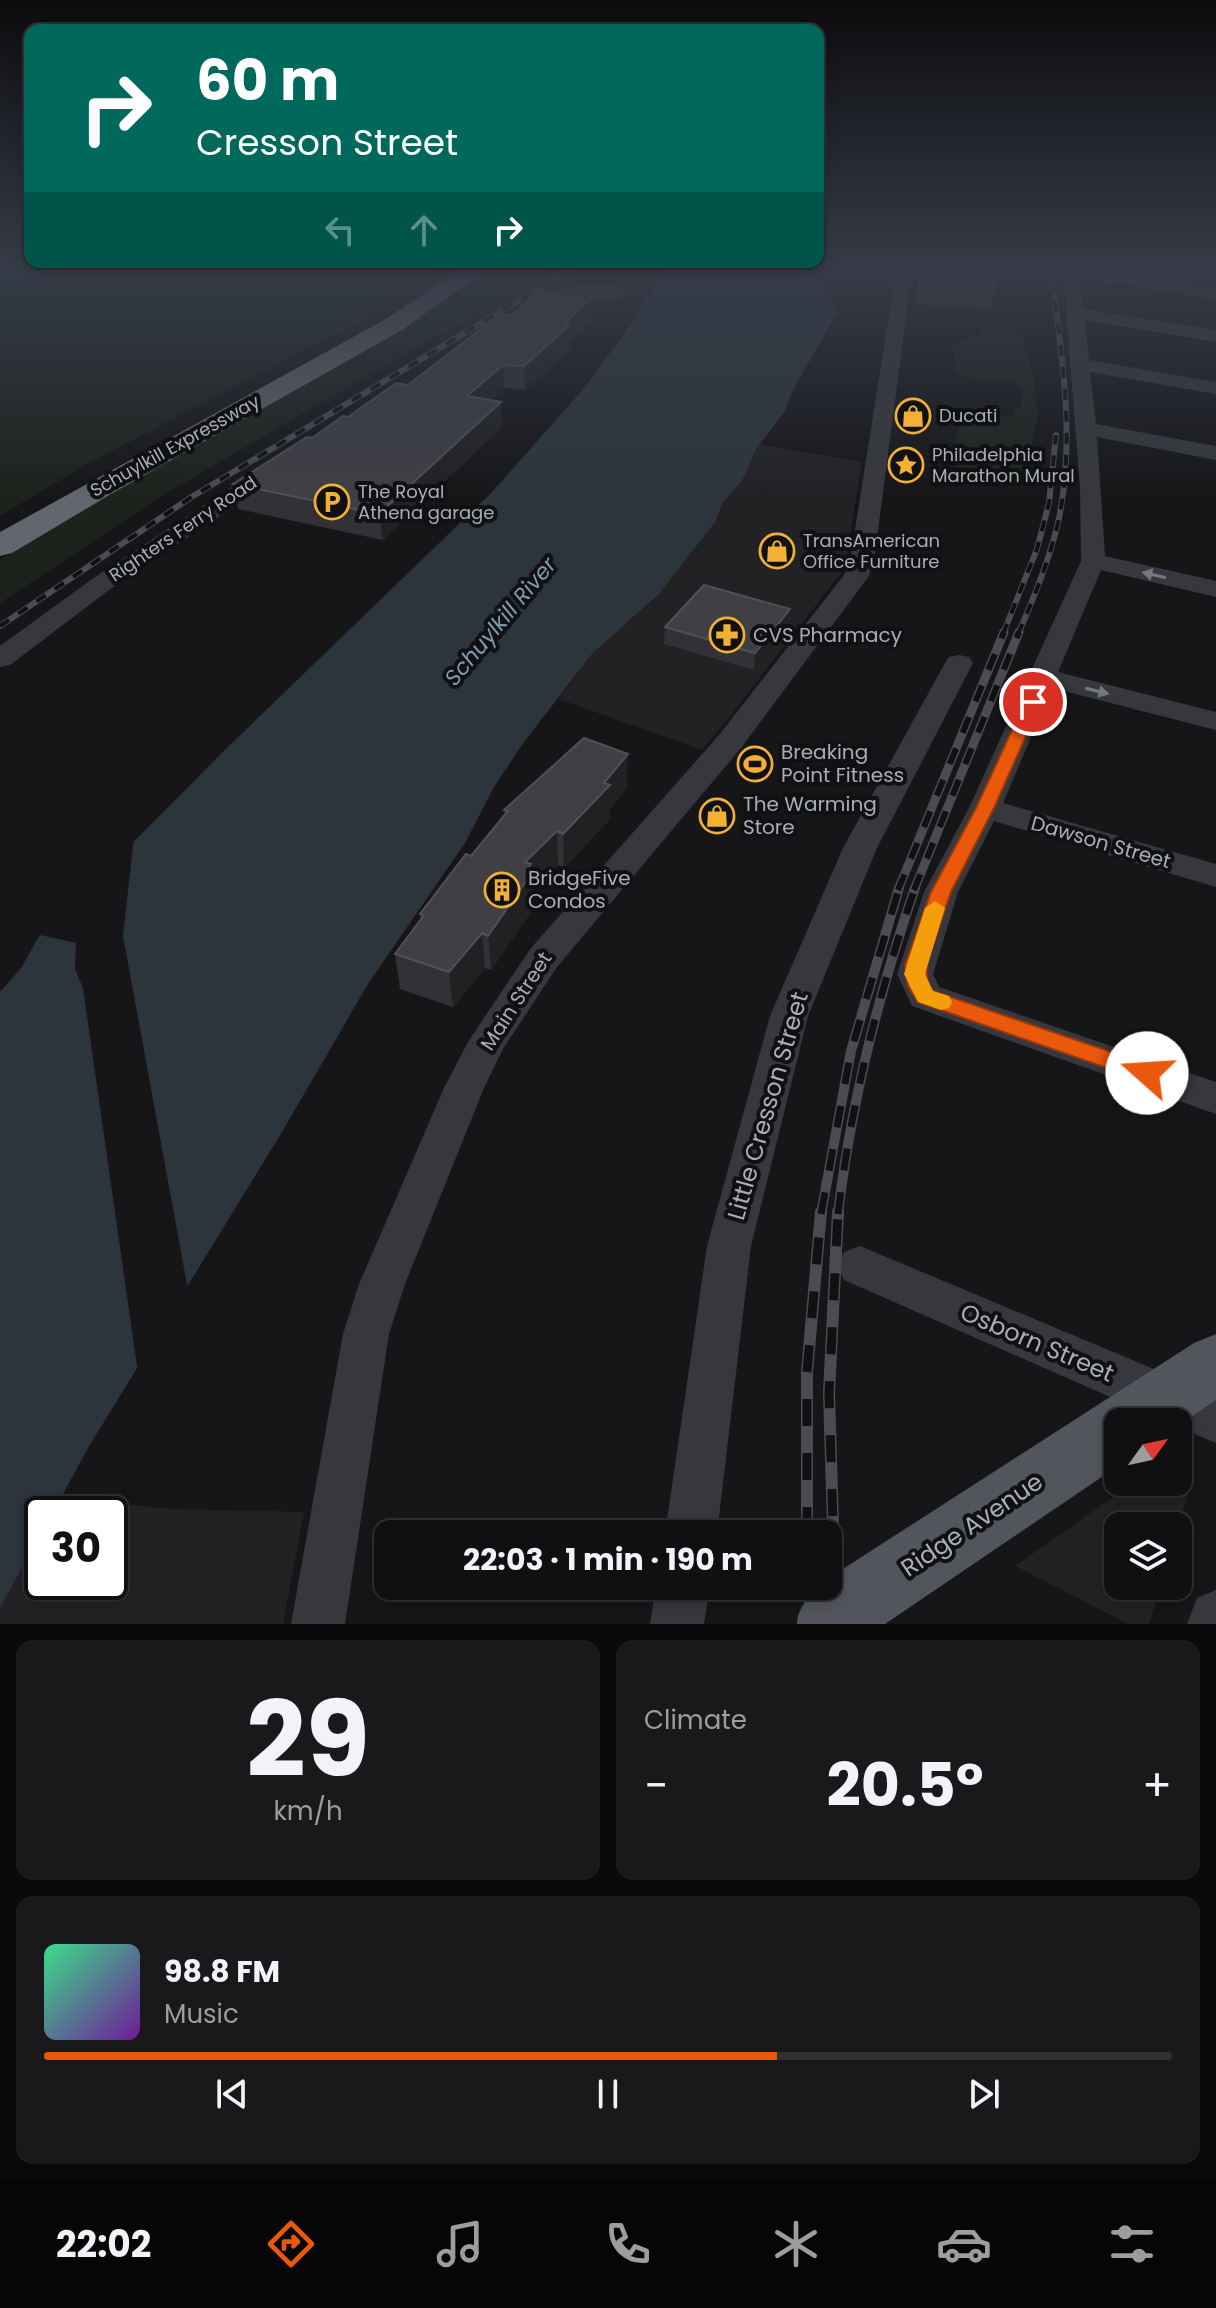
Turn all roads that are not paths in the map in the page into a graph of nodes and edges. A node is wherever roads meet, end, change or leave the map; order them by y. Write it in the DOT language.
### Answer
graph roads {
  1 [pos="333,347"];
  2 [pos="354,347"];
  3 [pos="893,347"];
  4 [pos="1077,347"];
  5 [pos="1079,364"];
  6 [pos="1216,388"];
  7 [pos="1085,428"];
  8 [pos="1216,453"];
  9 [pos="286,462"];
  10 [pos="0,530"];
  11 [pos="0,546"];
  12 [pos="1093,561"];
  13 [pos="1216,589"];
  14 [pos="0,659"];
  15 [pos="959,663"];
  16 [pos="1044,677"];
  17 [pos="1216,721"];
  18 [pos="985,808"];
  19 [pos="1216,876"];
  20 [pos="1216,1098"];
  21 [pos="860,1266"];
  22 [pos="1216,1364"];
  23 [pos="1140,1408"];
  24 [pos="1165,1408"];
  25 [pos="1104,1449"];
  26 [pos="693,1520"];
  27 [pos="681,1600"];
  28 [pos="843,1613"];
  29 [pos="1216,1617"];
  30 [pos="318,1624"];
  31 [pos="677,1624"];
  32 [pos="1214,1624"];
  1 -- 10 [label="highway, Schuylkill Expressway"];
  2 -- 11 [label="highway, Schuylkill Expressway"];
  3 -- 30 [label="street, Main Street"];
  4 -- 5 [label="street"];
  5 -- 6 [label="street"];
  5 -- 7 [label="street"];
  7 -- 8 [label="street"];
  7 -- 12 [label="street"];
  9 -- 14 [label="street, Righters Ferry Road"];
  13 -- 12 [label="street, one-way"];
  12 -- 16 [label="street"];
  15 -- 26 [label="street, Little Cresson Street"];
  16 -- 17 [label="street, one-way"];
  16 -- 18 [label="street"];
  18 -- 19 [label="street, Dawson Street"];
  18 -- 20 [label="street"];
  21 -- 23 [label="street, Osborn Street"];
  22 -- 24 [label="main road, Ridge Avenue"];
  25 -- 28 [label="main road, Ridge Avenue"];
  27 -- 31 [label="street"];
  29 -- 32 [label="street"];
}
